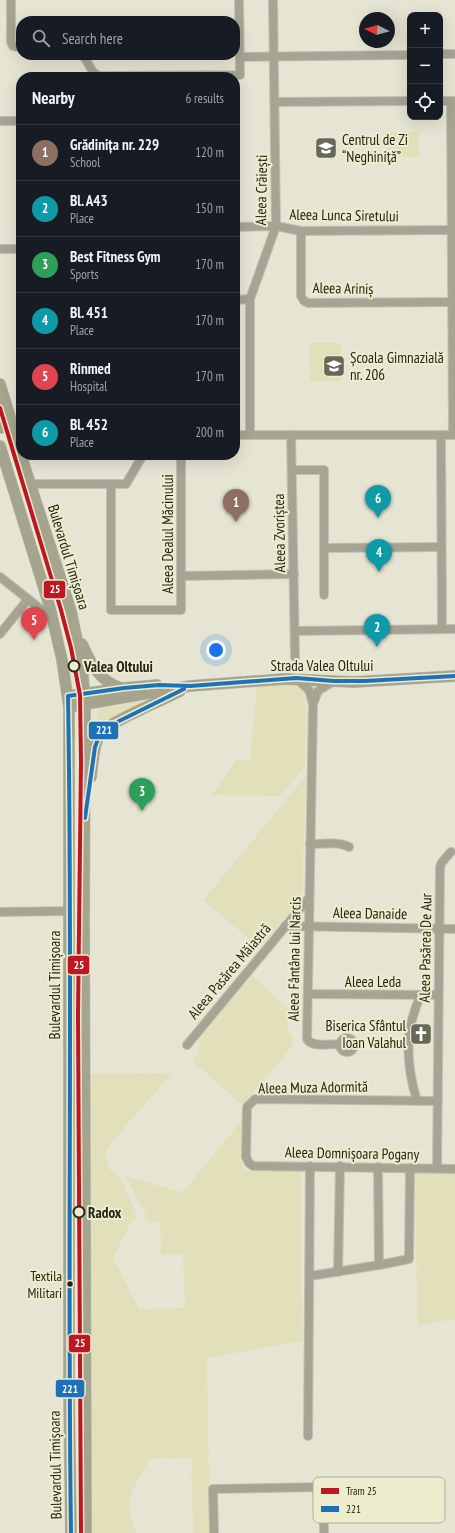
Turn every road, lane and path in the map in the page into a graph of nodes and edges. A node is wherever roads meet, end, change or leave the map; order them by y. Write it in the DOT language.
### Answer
graph roads {
  1 [pos="11,0"];
  2 [pos="239,0"];
  3 [pos="273,0"];
  4 [pos="239,16"];
  5 [pos="16,47"];
  6 [pos="407,54"];
  7 [pos="443,54"];
  8 [pos="455,54"];
  9 [pos="274,57"];
  10 [pos="240,58"];
  11 [pos="86,60"];
  12 [pos="240,60"];
  13 [pos="94,72"];
  14 [pos="240,72"];
  15 [pos="407,101"];
  16 [pos="453,101"];
  17 [pos="275,102"];
  18 [pos="0,121"];
  19 [pos="16,121"];
  20 [pos="453,208"];
  21 [pos="240,226"];
  22 [pos="276,226"];
  23 [pos="452,230"];
  24 [pos="301,231"];
  25 [pos="0,249"];
  26 [pos="16,249"];
  27 [pos="250,299"];
  28 [pos="240,300"];
  29 [pos="453,302"];
  30 [pos="0,384"];
  31 [pos="12,424"];
  32 [pos="0,428"];
  33 [pos="240,435"];
  34 [pos="250,435"];
  35 [pos="291,435"];
  36 [pos="441,436"];
  37 [pos="454,436"];
  38 [pos="16,437"];
  39 [pos="0,446"];
  40 [pos="23,460"];
  41 [pos="140,460"];
  42 [pos="181,460"];
  43 [pos="292,470"];
  44 [pos="30,484"];
  45 [pos="112,485"];
  46 [pos="441,547"];
  47 [pos="324,548"];
  48 [pos="294,574"];
  49 [pos="181,576"];
  50 [pos="0,577"];
  51 [pos="324,595"];
  52 [pos="28,599"];
  53 [pos="52,618"];
  54 [pos="455,628"];
  55 [pos="75,629"];
  56 [pos="442,629"];
  57 [pos="295,631"];
  58 [pos="0,634"];
  59 [pos="295,657"];
  60 [pos="455,676"];
  61 [pos="296,678"];
  62 [pos="334,681"];
  63 [pos="190,686"];
  64 [pos="124,688"];
  65 [pos="85,699"];
  66 [pos="69,702"];
  67 [pos="313,704"];
  68 [pos="85,762"];
  69 [pos="70,763"];
  70 [pos="85,815"];
  71 [pos="310,844"];
  72 [pos="349,847"];
  73 [pos="452,852"];
  74 [pos="309,898"];
  75 [pos="69,911"];
  76 [pos="0,912"];
  77 [pos="285,926"];
  78 [pos="309,926"];
  79 [pos="439,928"];
  80 [pos="455,928"];
  81 [pos="308,994"];
  82 [pos="421,995"];
  83 [pos="438,995"];
  84 [pos="340,1044"];
  85 [pos="187,1045"];
  86 [pos="417,1101"];
  87 [pos="438,1101"];
  88 [pos="249,1163"];
  89 [pos="310,1166"];
  90 [pos="340,1166"];
  91 [pos="378,1167"];
  92 [pos="410,1168"];
  93 [pos="437,1168"];
  94 [pos="455,1169"];
  95 [pos="70,1233"];
  96 [pos="85,1233"];
  97 [pos="379,1265"];
  98 [pos="338,1272"];
  99 [pos="310,1276"];
  100 [pos="308,1436"];
  101 [pos="313,1487"];
  102 [pos="324,1523"];
  103 [pos="71,1533"];
  104 [pos="86,1533"];
  105 [pos="214,1533"];
  106 [pos="324,1533"];
  1 -- 5 [label="street"];
  2 -- 4 [label="street"];
  3 -- 9 [label="street, Aleea Crăiești"];
  6 -- 9 [label="street"];
  7 -- 8 [label="street"];
  9 -- 10 [label="street"];
  9 -- 17 [label="street, Aleea Crăiești"];
  11 -- 13 [label="street"];
  12 -- 14 [label="street"];
  15 -- 17 [label="street"];
  16 -- 20 [label="street"];
  17 -- 22 [label="street, Aleea Crăiești"];
  18 -- 19 [label="street"];
  20 -- 23 [label="street"];
  21 -- 22 [label="street, Aleea Lunca Siretului"];
  22 -- 24 [label="street, Aleea Lunca Siretului"];
  22 -- 27 [label="street, Aleea Crăiești"];
  23 -- 24 [label="street, Aleea Lunca Siretului"];
  23 -- 29 [label="street"];
  24 -- 29 [label="street, Aleea Ariniș"];
  25 -- 26 [label="street"];
  27 -- 28 [label="street"];
  27 -- 34 [label="street, Aleea Crăiești"];
  29 -- 37 [label="street"];
  30 -- 31 [label="main road, Bulevardul Timișoara"];
  31 -- 32 [label="main road"];
  31 -- 38 [label="main road, Bulevardul Timișoara"];
  33 -- 34 [label="street"];
  34 -- 35 [label="street"];
  35 -- 36 [label="street"];
  35 -- 43 [label="street, Aleea Zvoriștea"];
  36 -- 37 [label="street"];
  36 -- 46 [label="street"];
  39 -- 53 [label="main road, Bulevardul Timișoara"];
  40 -- 44 [label="main road, Bulevardul Timișoara"];
  41 -- 45 [label="street"];
  42 -- 49 [label="street, Aleea Dealul Măcinului"];
  43 -- 47 [label="street"];
  43 -- 48 [label="street, Aleea Zvoriștea"];
  44 -- 45 [label="street"];
  44 -- 55 [label="main road, Bulevardul Timișoara"];
  45 -- 49 [label="street, Aleea Dealul Măcinului"];
  46 -- 47 [label="street"];
  46 -- 56 [label="street"];
  47 -- 51 [label="street"];
  48 -- 49 [label="street"];
  48 -- 57 [label="street, Aleea Zvoriștea"];
  50 -- 52 [label="street"];
  52 -- 53 [label="street"];
  52 -- 58 [label="street"];
  53 -- 66 [label="main road, Bulevardul Timișoara"];
  54 -- 56 [label="street"];
  55 -- 64 [label="main road"];
  55 -- 65 [label="main road, Bulevardul Timișoara"];
  56 -- 57 [label="street"];
  57 -- 59 [label="street, Aleea Zvoriștea"];
  60 -- 62 [label="main road, Strada Valea Oltului"];
  61 -- 62 [label="main road, Strada Valea Oltului"];
  61 -- 63 [label="main road, Strada Valea Oltului"];
  61 -- 67 [label="street, Aleea Fântâna lui Narcis"];
  62 -- 67 [label="street, Aleea Fântâna lui Narcis"];
  63 -- 64 [label="main road, Strada Valea Oltului"];
  63 -- 65 [label="main road, Strada Valea Oltului"];
  63 -- 70 [label="main road"];
  64 -- 65 [label="main road, Strada Valea Oltului"];
  65 -- 66 [label="main road, Strada Valea Oltului"];
  65 -- 68 [label="main road, Bulevardul Timișoara"];
  66 -- 69 [label="main road, Bulevardul Timișoara"];
  67 -- 71 [label="street, Aleea Fântâna lui Narcis"];
  68 -- 69 [label="main road"];
  68 -- 70 [label="main road, Bulevardul Timișoara"];
  69 -- 75 [label="main road, Bulevardul Timișoara"];
  70 -- 96 [label="main road, Bulevardul Timișoara"];
  71 -- 72 [label="street"];
  71 -- 74 [label="street, Aleea Fântâna lui Narcis"];
  73 -- 79 [label="street, Aleea Pasărea De Aur"];
  74 -- 77 [label="street, Aleea Pasărea Măiastră"];
  74 -- 78 [label="street, Aleea Fântâna lui Narcis"];
  75 -- 76 [label="street"];
  75 -- 95 [label="main road, Bulevardul Timișoara"];
  77 -- 78 [label="street, Aleea Danaide"];
  77 -- 85 [label="street, Aleea Pasărea Măiastră"];
  78 -- 79 [label="street, Aleea Danaide"];
  78 -- 81 [label="street, Aleea Fântâna lui Narcis"];
  79 -- 80 [label="street, Aleea Danaide"];
  79 -- 83 [label="street, Aleea Pasărea De Aur"];
  81 -- 82 [label="street, Aleea Leda"];
  81 -- 84 [label="street, Aleea Fântâna lui Narcis"];
  82 -- 83 [label="street, Aleea Leda"];
  82 -- 86 [label="street, Aleea Pasărea De Aur"];
  83 -- 87 [label="street, Aleea Pasărea De Aur"];
  86 -- 87 [label="street, Aleea Muza Adormită"];
  86 -- 88 [label="street, Aleea Muza Adormită"];
  87 -- 93 [label="street, Aleea Pasărea De Aur"];
  88 -- 89 [label="street, Aleea Domnișoara Pogany"];
  89 -- 90 [label="street, Aleea Domnișoara Pogany"];
  89 -- 99 [label="street"];
  90 -- 91 [label="street, Aleea Domnișoara Pogany"];
  90 -- 98 [label="street"];
  91 -- 92 [label="street, Aleea Domnișoara Pogany"];
  91 -- 97 [label="street"];
  92 -- 93 [label="street, Aleea Domnișoara Pogany"];
  92 -- 97 [label="street"];
  93 -- 94 [label="street, Aleea Domnișoara Pogany"];
  95 -- 96 [label="main road"];
  95 -- 103 [label="main road, Bulevardul Timișoara"];
  96 -- 104 [label="main road, Bulevardul Timișoara"];
  97 -- 98 [label="street"];
  98 -- 99 [label="street"];
  99 -- 100 [label="street"];
  101 -- 105 [label="street"];
  102 -- 106 [label="street"];
}
